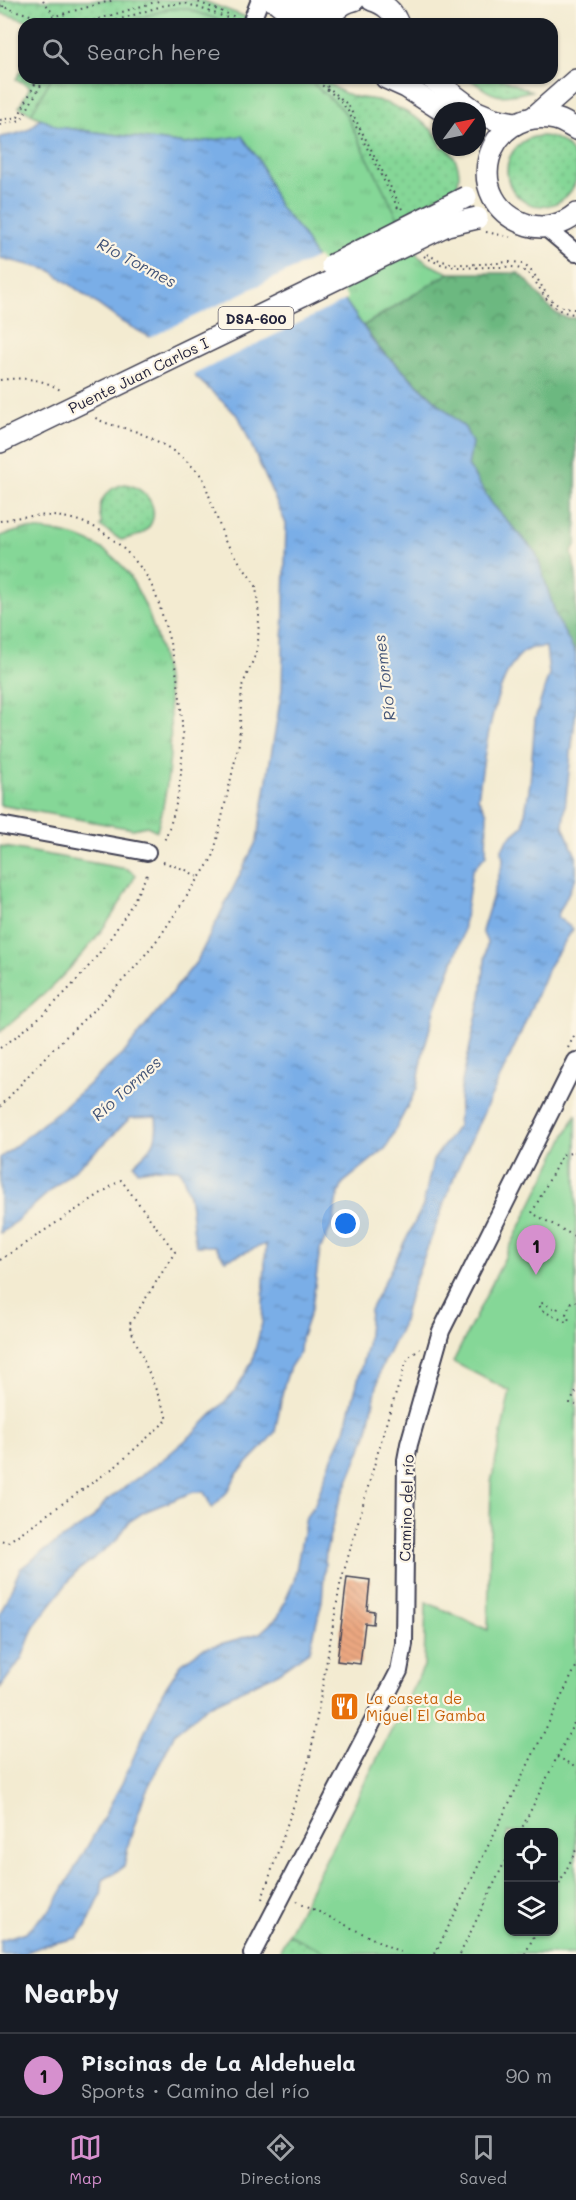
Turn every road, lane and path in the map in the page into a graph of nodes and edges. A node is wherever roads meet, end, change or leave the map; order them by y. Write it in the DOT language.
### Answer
graph roads {
  1 [pos="5,0"];
  2 [pos="43,0"];
  3 [pos="114,0"];
  4 [pos="162,0"];
  5 [pos="193,0"];
  6 [pos="270,1"];
  7 [pos="377,1"];
  8 [pos="1,6"];
  9 [pos="343,7"];
  10 [pos="64,14"];
  11 [pos="54,16"];
  12 [pos="41,18"];
  13 [pos="47,18"];
  14 [pos="66,18"];
  15 [pos="102,18"];
  16 [pos="124,18"];
  17 [pos="232,18"];
  18 [pos="236,18"];
  19 [pos="253,18"];
  20 [pos="295,18"];
  21 [pos="395,18"];
  22 [pos="576,80"];
  23 [pos="35,84"];
  24 [pos="42,84"];
  25 [pos="399,84"];
  26 [pos="439,84"];
  27 [pos="464,102"];
  28 [pos="432,104"];
  29 [pos="486,115"];
  30 [pos="0,120"];
  31 [pos="525,120"];
  32 [pos="0,125"];
  33 [pos="576,129"];
  34 [pos="478,156"];
  35 [pos="487,173"];
  36 [pos="576,214"];
  37 [pos="507,215"];
  38 [pos="545,227"];
  39 [pos="576,253"];
  40 [pos="0,380"];
  41 [pos="63,393"];
  42 [pos="91,415"];
  43 [pos="34,418"];
  44 [pos="0,426"];
  45 [pos="0,442"];
  46 [pos="0,521"];
  47 [pos="0,825"];
  48 [pos="165,842"];
  49 [pos="147,852"];
  50 [pos="163,862"];
  51 [pos="148,873"];
  52 [pos="200,878"];
  53 [pos="0,1048"];
  54 [pos="576,1061"];
  55 [pos="0,1107"];
  56 [pos="576,1152"];
  57 [pos="576,1238"];
  58 [pos="0,1260"];
  59 [pos="576,1301"];
  60 [pos="558,1308"];
  61 [pos="420,1349"];
  62 [pos="576,1392"];
  63 [pos="576,1406"];
  64 [pos="0,1540"];
  65 [pos="576,1666"];
  66 [pos="572,1676"];
  67 [pos="576,1678"];
  68 [pos="576,1719"];
  69 [pos="557,1757"];
  70 [pos="576,1766"];
  71 [pos="522,1828"];
  72 [pos="576,1850"];
  73 [pos="504,1863"];
  74 [pos="558,1887"];
  75 [pos="292,1899"];
  76 [pos="261,1903"];
  77 [pos="534,1936"];
  78 [pos="252,1954"];
  79 [pos="405,1954"];
  80 [pos="435,1954"];
  81 [pos="460,1954"];
  82 [pos="525,1954"];
  1 -- 8 [label="path"];
  2 -- 11 [label="path"];
  3 -- 10 [label="path"];
  4 -- 15 [label="path"];
  5 -- 18 [label="path"];
  6 -- 9 [label="main road"];
  6 -- 19 [label="street"];
  6 -- 20 [label="main road"];
  7 -- 21 [label="main road"];
  8 -- 12 [label="path"];
  10 -- 11 [label="path"];
  10 -- 14 [label="path"];
  11 -- 13 [label="path"];
  16 -- 17 [label="path"];
  22 -- 31 [label="main road"];
  23 -- 30 [label="path"];
  24 -- 32 [label="path"];
  25 -- 28 [label="main road"];
  26 -- 27 [label="main road"];
  29 -- 31 [label="main road"];
  31 -- 33 [label="main road"];
  31 -- 35 [label="main road"];
  34 -- 35 [label="main road"];
  35 -- 37 [label="main road"];
  35 -- 43 [label="main road, Puente Juan Carlos I / DSA-600, bridge"];
  36 -- 38 [label="main road"];
  37 -- 38 [label="main road"];
  37 -- 43 [label="main road, Puente Juan Carlos I / DSA-600, bridge"];
  38 -- 39 [label="street"];
  40 -- 41 [label="path"];
  42 -- 52 [label="path"];
  43 -- 44 [label="main road, Puente Juan Carlos I / DSA-600"];
  43 -- 45 [label="main road, Puente Juan Carlos I / DSA-600"];
  46 -- 48 [label="path"];
  47 -- 49 [label="street"];
  50 -- 52 [label="path"];
  51 -- 53 [label="path"];
  52 -- 55 [label="path"];
  54 -- 78 [label="street, Camino del río"];
  56 -- 57 [label="path"];
  58 -- 64 [label="path"];
  59 -- 60 [label="path"];
  61 -- 76 [label="path"];
  62 -- 63 [label="path"];
  65 -- 66 [label="path"];
  66 -- 67 [label="path"];
  66 -- 80 [label="path"];
  68 -- 69 [label="path"];
  69 -- 70 [label="path"];
  69 -- 71 [label="path"];
  72 -- 74 [label="path"];
  73 -- 81 [label="path"];
  75 -- 79 [label="path"];
  77 -- 82 [label="path"];
}
